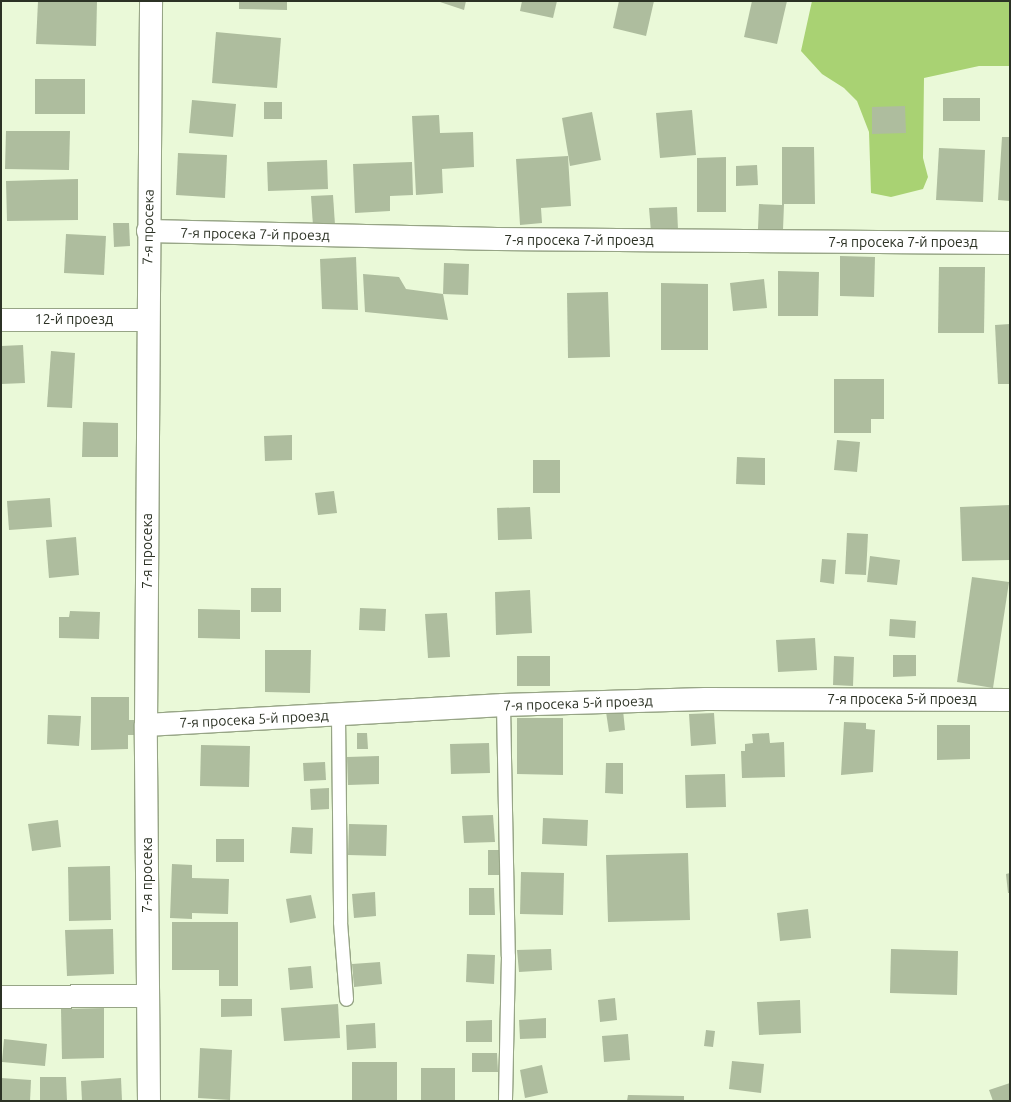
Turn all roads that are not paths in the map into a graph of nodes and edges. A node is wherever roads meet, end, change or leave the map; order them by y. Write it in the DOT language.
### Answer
graph roads {
  1 [pos="151,1"];
  2 [pos="148,232"];
  3 [pos="1010,243"];
  4 [pos="1,320"];
  5 [pos="148,320"];
  6 [pos="1010,700"];
  7 [pos="504,705"];
  8 [pos="338,715"];
  9 [pos="146,725"];
  10 [pos="148,996"];
  11 [pos="1,997"];
  12 [pos="346,999"];
  13 [pos="149,1101"];
  14 [pos="505,1101"];
  1 -- 2 [label="street, 7-я просека"];
  2 -- 3 [label="street, 7-я просека 7-й проезд"];
  2 -- 5 [label="street, 7-я просека"];
  4 -- 5 [label="street, 12-й проезд"];
  5 -- 9 [label="street, 7-я просека"];
  6 -- 7 [label="street, 7-я просека 5-й проезд"];
  7 -- 8 [label="street, 7-я просека 5-й проезд"];
  7 -- 14 [label="lane"];
  8 -- 9 [label="street, 7-я просека 5-й проезд"];
  8 -- 12 [label="lane"];
  9 -- 10 [label="street, 7-я просека"];
  10 -- 11 [label="street"];
  10 -- 13 [label="street, 7-я просека"];
}
